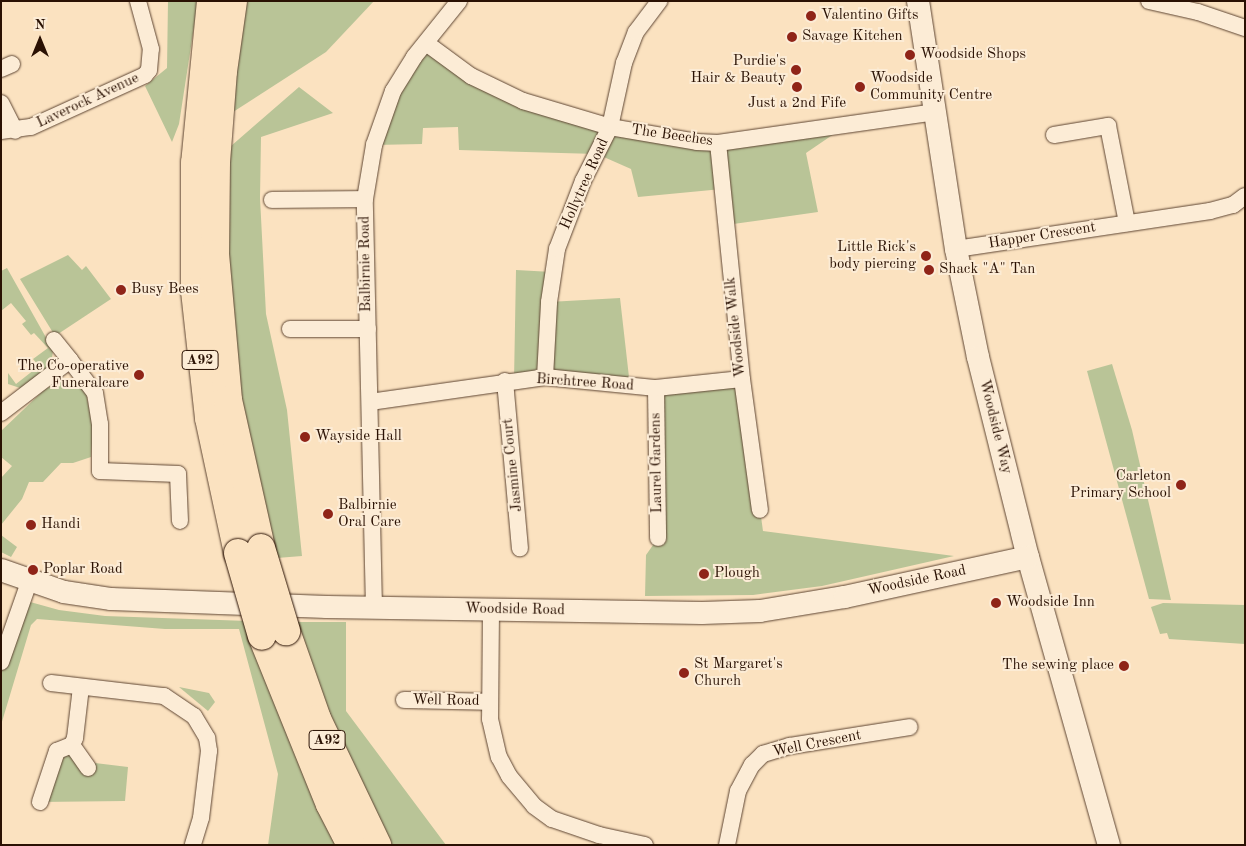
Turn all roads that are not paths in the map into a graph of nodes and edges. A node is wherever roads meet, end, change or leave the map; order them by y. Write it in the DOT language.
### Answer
graph roads {
  1 [pos="138,1"];
  2 [pos="211,1"];
  3 [pos="233,1"];
  4 [pos="460,1"];
  5 [pos="659,1"];
  6 [pos="918,1"];
  7 [pos="1149,1"];
  8 [pos="1245,28"];
  9 [pos="426,43"];
  10 [pos="213,70"];
  11 [pos="1,103"];
  12 [pos="936,112"];
  13 [pos="610,127"];
  14 [pos="8,131"];
  15 [pos="1054,136"];
  16 [pos="718,143"];
  17 [pos="1245,196"];
  18 [pos="366,199"];
  19 [pos="272,200"];
  20 [pos="1127,223"];
  21 [pos="956,250"];
  22 [pos="290,329"];
  23 [pos="368,329"];
  24 [pos="54,340"];
  25 [pos="70,360"];
  26 [pos="545,377"];
  27 [pos="742,379"];
  28 [pos="505,381"];
  29 [pos="656,388"];
  30 [pos="370,402"];
  31 [pos="1,413"];
  32 [pos="760,510"];
  33 [pos="180,521"];
  34 [pos="658,538"];
  35 [pos="520,548"];
  36 [pos="1028,557"];
  37 [pos="1,570"];
  38 [pos="29,582"];
  39 [pos="374,608"];
  40 [pos="491,610"];
  41 [pos="274,634"];
  42 [pos="1,662"];
  43 [pos="51,683"];
  44 [pos="81,687"];
  45 [pos="404,700"];
  46 [pos="489,702"];
  47 [pos="910,727"];
  48 [pos="72,745"];
  49 [pos="88,768"];
  50 [pos="40,802"];
  51 [pos="598,840"];
  52 [pos="192,845"];
  53 [pos="351,845"];
  54 [pos="377,845"];
  55 [pos="644,845"];
  56 [pos="727,845"];
  57 [pos="1109,845"];
  1 -- 14 [label="street, Laverock Avenue"];
  2 -- 10 [label="highway, A92"];
  3 -- 10 [label="highway, A92"];
  4 -- 9 [label="street, Balbirnie Road"];
  5 -- 13 [label="street, Hollytree Road"];
  6 -- 12 [label="street, Woodside Way"];
  7 -- 8 [label="street"];
  9 -- 13 [label="street, The Beeches"];
  9 -- 18 [label="street, Balbirnie Road"];
  10 -- 41 [label="highway, A92, bridge"];
  11 -- 14 [label="street, Laverock Avenue"];
  12 -- 16 [label="street, The Beeches"];
  12 -- 21 [label="street, Woodside Way"];
  13 -- 16 [label="street, The Beeches"];
  13 -- 26 [label="street, Hollytree Road"];
  15 -- 20 [label="street"];
  16 -- 27 [label="street, Woodside Walk"];
  17 -- 20 [label="street, Happer Crescent"];
  18 -- 19 [label="street, Balbirnie Road"];
  18 -- 23 [label="street, Balbirnie Road"];
  20 -- 21 [label="street, Happer Crescent"];
  21 -- 36 [label="street, Woodside Way"];
  22 -- 23 [label="street, Balbirnie Road"];
  23 -- 30 [label="street, Balbirnie Road"];
  24 -- 25 [label="street"];
  25 -- 31 [label="street"];
  25 -- 33 [label="street"];
  26 -- 28 [label="street, Birchtree Road"];
  26 -- 29 [label="street, Birchtree Road"];
  27 -- 29 [label="street, Birchtree Road"];
  27 -- 32 [label="street, Woodside Walk"];
  28 -- 30 [label="street, Birchtree Road"];
  28 -- 35 [label="street, Jasmine Court"];
  29 -- 34 [label="street, Laurel Gardens"];
  30 -- 39 [label="street, Balbirnie Road"];
  36 -- 40 [label="street, Woodside Road"];
  36 -- 57 [label="street, Woodside Way"];
  37 -- 38 [label="street, Woodside Road"];
  38 -- 39 [label="street, Woodside Road"];
  38 -- 42 [label="street"];
  39 -- 40 [label="street, Woodside Road"];
  40 -- 46 [label="street, Well Road"];
  41 -- 53 [label="highway, A92"];
  41 -- 54 [label="highway, A92"];
  43 -- 44 [label="street"];
  44 -- 48 [label="street"];
  44 -- 52 [label="street"];
  45 -- 46 [label="street, Well Road"];
  46 -- 51 [label="street, Well Road"];
  47 -- 56 [label="street, Well Crescent"];
  48 -- 49 [label="street"];
  48 -- 50 [label="street"];
  51 -- 55 [label="street, Well Road"];
}
